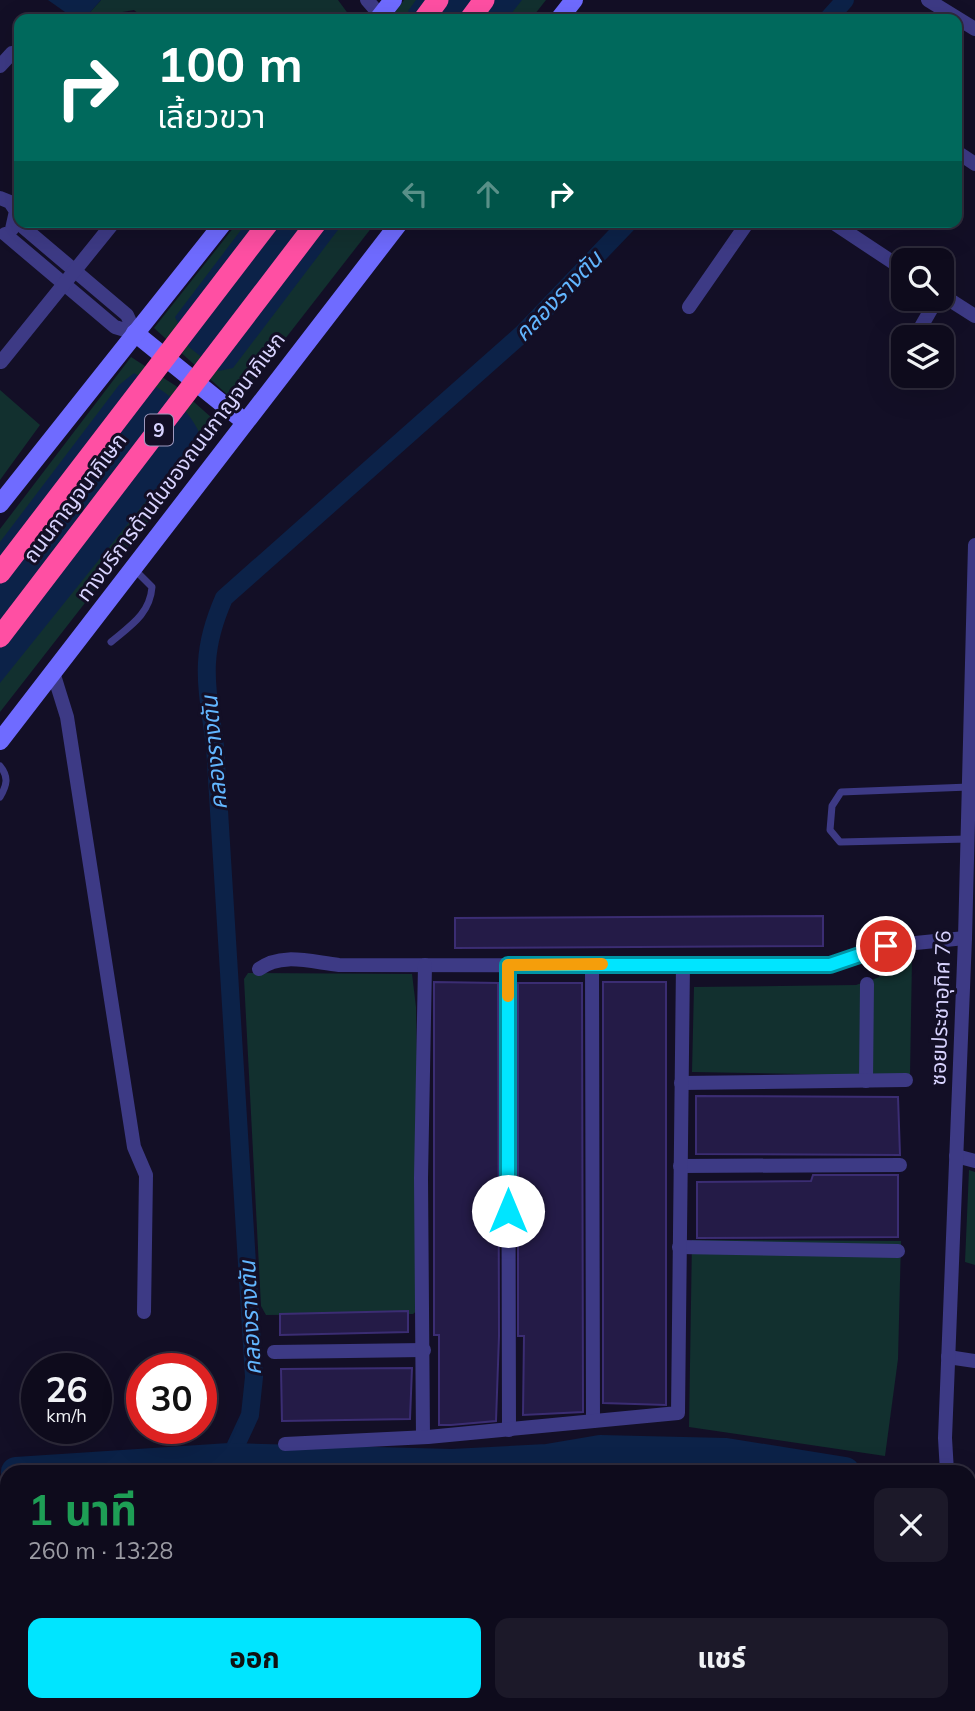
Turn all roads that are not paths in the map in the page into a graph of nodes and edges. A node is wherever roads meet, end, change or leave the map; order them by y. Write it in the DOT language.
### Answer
graph roads {
  1 [pos="367,0"];
  2 [pos="574,0"];
  3 [pos="928,0"];
  4 [pos="378,14"];
  5 [pos="563,14"];
  6 [pos="951,14"];
  7 [pos="12,54"];
  8 [pos="0,66"];
  9 [pos="24,228"];
  10 [pos="109,228"];
  11 [pos="219,228"];
  12 [pos="264,228"];
  13 [pos="312,228"];
  14 [pos="395,228"];
  15 [pos="744,228"];
  16 [pos="841,228"];
  17 [pos="3,235"];
  18 [pos="891,261"];
  19 [pos="74,270"];
  20 [pos="64,283"];
  21 [pos="954,303"];
  22 [pos="689,307"];
  23 [pos="975,316"];
  24 [pos="135,333"];
  25 [pos="1,362"];
  26 [pos="245,422"];
  27 [pos="0,504"];
  28 [pos="975,545"];
  29 [pos="133,568"];
  30 [pos="0,573"];
  31 [pos="0,637"];
  32 [pos="111,642"];
  33 [pos="52,672"];
  34 [pos="0,741"];
  35 [pos="0,766"];
  36 [pos="969,787"];
  37 [pos="0,797"];
  38 [pos="968,839"];
  39 [pos="971,886"];
  40 [pos="965,938"];
  41 [pos="682,963"];
  42 [pos="592,964"];
  43 [pos="425,965"];
  44 [pos="508,965"];
  45 [pos="259,969"];
  46 [pos="867,984"];
  47 [pos="960,1073"];
  48 [pos="975,1074"];
  49 [pos="906,1080"];
  50 [pos="866,1081"];
  51 [pos="681,1083"];
  52 [pos="956,1156"];
  53 [pos="975,1161"];
  54 [pos="901,1165"];
  55 [pos="680,1166"];
  56 [pos="679,1247"];
  57 [pos="898,1251"];
  58 [pos="145,1312"];
  59 [pos="424,1350"];
  60 [pos="274,1352"];
  61 [pos="948,1357"];
  62 [pos="975,1362"];
  63 [pos="593,1421"];
  64 [pos="509,1430"];
  65 [pos="424,1437"];
  66 [pos="285,1444"];
  67 [pos="947,1465"];
  1 -- 4 [label="street"];
  2 -- 5 [label="main road"];
  3 -- 6 [label="street"];
  7 -- 8 [label="street"];
  9 -- 19 [label="street"];
  10 -- 19 [label="street"];
  11 -- 24 [label="main road"];
  12 -- 30 [label="highway, ถนนกาญจนาภิเษก / 9, bridge"];
  13 -- 31 [label="highway, ถนนกาญจนาภิเษก / 9, bridge"];
  14 -- 26 [label="main road, ทางบริการด้านในของถนนกาญจนาภิเษก"];
  15 -- 22 [label="street"];
  16 -- 18 [label="street"];
  17 -- 20 [label="street"];
  19 -- 20 [label="street"];
  19 -- 24 [label="street"];
  20 -- 24 [label="street"];
  20 -- 25 [label="street"];
  21 -- 23 [label="street"];
  24 -- 26 [label="main road"];
  24 -- 27 [label="main road"];
  26 -- 29 [label="main road, ทางบริการด้านในของถนนกาญจนาภิเษก"];
  28 -- 36 [label="street, ซอยประชาอุทิศ 76"];
  29 -- 32 [label="lane"];
  29 -- 33 [label="main road, ทางบริการด้านในของถนนกาญจนาภิเษก"];
  33 -- 34 [label="main road, ทางบริการด้านในของถนนกาญจนาภิเษก"];
  33 -- 58 [label="street"];
  35 -- 37 [label="lane"];
  36 -- 38 [label="street, ซอยประชาอุทิศ 76"];
  36 -- 38 [label="lane"];
  38 -- 39 [label="street, ซอยประชาอุทิศ 76"];
  39 -- 40 [label="street, ซอยประชาอุทิศ 76"];
  40 -- 41 [label="street"];
  40 -- 47 [label="street, ซอยประชาอุทิศ 76"];
  41 -- 42 [label="street"];
  41 -- 51 [label="street"];
  42 -- 44 [label="street"];
  42 -- 63 [label="street"];
  43 -- 44 [label="street"];
  43 -- 45 [label="street"];
  43 -- 59 [label="street"];
  44 -- 64 [label="street"];
  46 -- 50 [label="street"];
  47 -- 48 [label="street"];
  47 -- 52 [label="street, ซอยประชาอุทิศ 76"];
  49 -- 50 [label="street"];
  50 -- 51 [label="street"];
  51 -- 55 [label="street"];
  52 -- 53 [label="street"];
  52 -- 61 [label="street, ซอยประชาอุทิศ 76"];
  54 -- 55 [label="street"];
  55 -- 56 [label="street"];
  56 -- 57 [label="street"];
  56 -- 63 [label="street"];
  59 -- 60 [label="street"];
  59 -- 65 [label="street"];
  61 -- 62 [label="street"];
  61 -- 67 [label="street, ซอยประชาอุทิศ 76"];
  63 -- 64 [label="street"];
  64 -- 65 [label="street"];
  65 -- 66 [label="street"];
}
